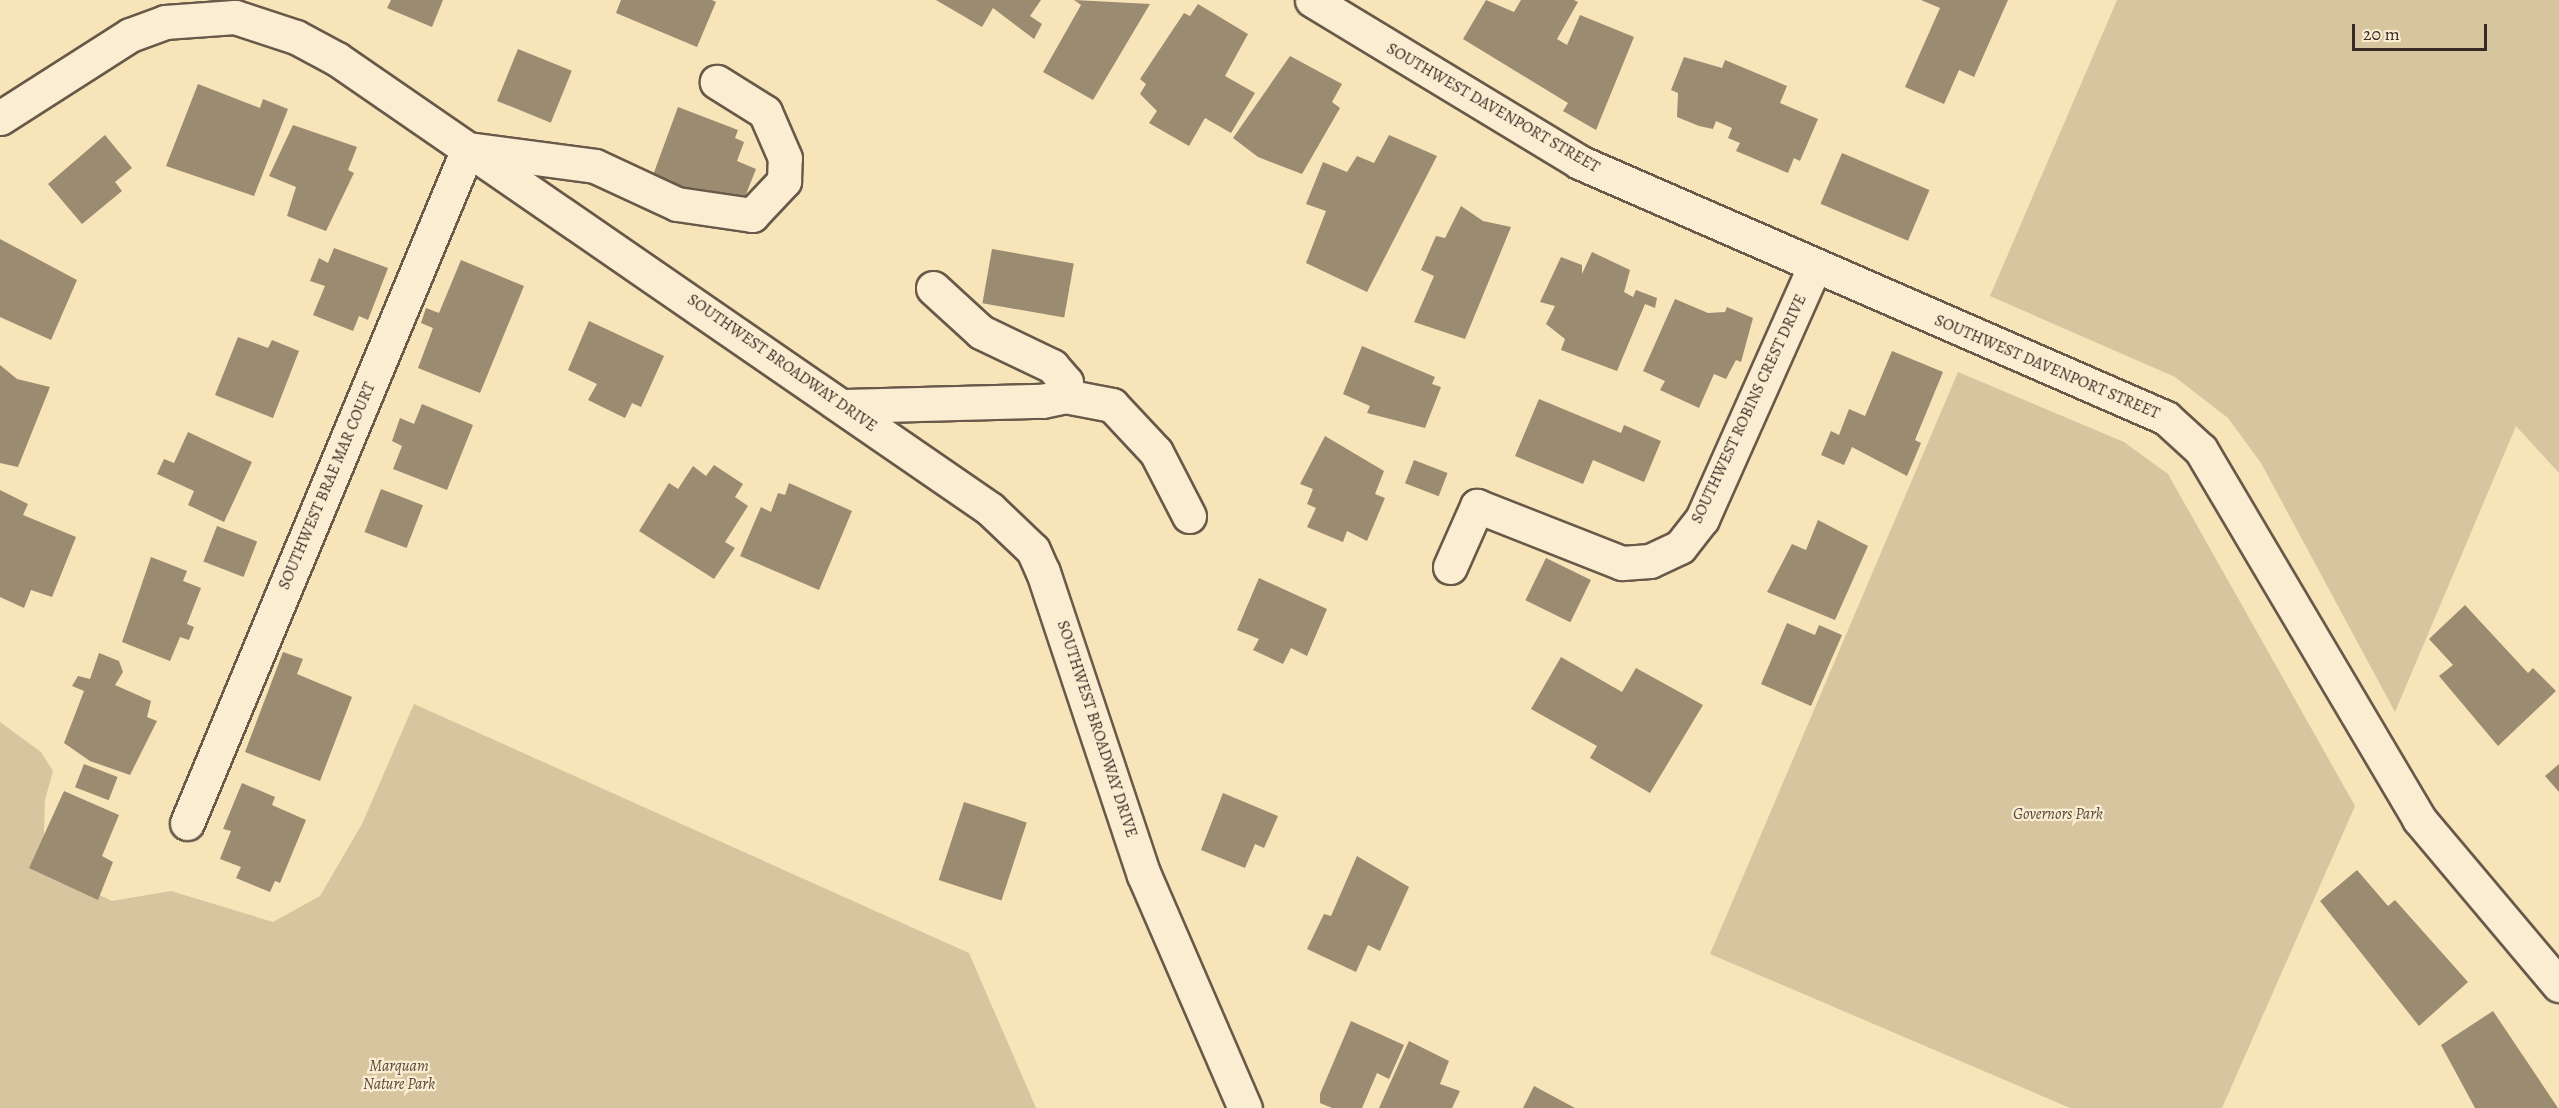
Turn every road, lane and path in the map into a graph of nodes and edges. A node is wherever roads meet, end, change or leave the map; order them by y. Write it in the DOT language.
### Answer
graph roads {
  1 [pos="1312,0"];
  2 [pos="717,82"];
  3 [pos="0,118"];
  4 [pos="468,149"];
  5 [pos="1814,267"];
  6 [pos="933,288"];
  7 [pos="1065,396"];
  8 [pos="845,406"];
  9 [pos="1189,516"];
  10 [pos="1450,567"];
  11 [pos="187,823"];
  12 [pos="2559,985"];
  13 [pos="1245,1108"];
  1 -- 5 [label="street, SOUTHWEST DAVENPORT STREET"];
  2 -- 4 [label="street"];
  3 -- 4 [label="street, SOUTHWEST BROADWAY DRIVE"];
  4 -- 8 [label="street, SOUTHWEST BROADWAY DRIVE"];
  4 -- 11 [label="street, SOUTHWEST BRAE MAR COURT"];
  5 -- 10 [label="street, SOUTHWEST ROBINS CREST DRIVE"];
  5 -- 12 [label="street, SOUTHWEST DAVENPORT STREET"];
  6 -- 7 [label="street"];
  7 -- 8 [label="street"];
  7 -- 9 [label="street"];
  8 -- 13 [label="street, SOUTHWEST BROADWAY DRIVE"];
}
